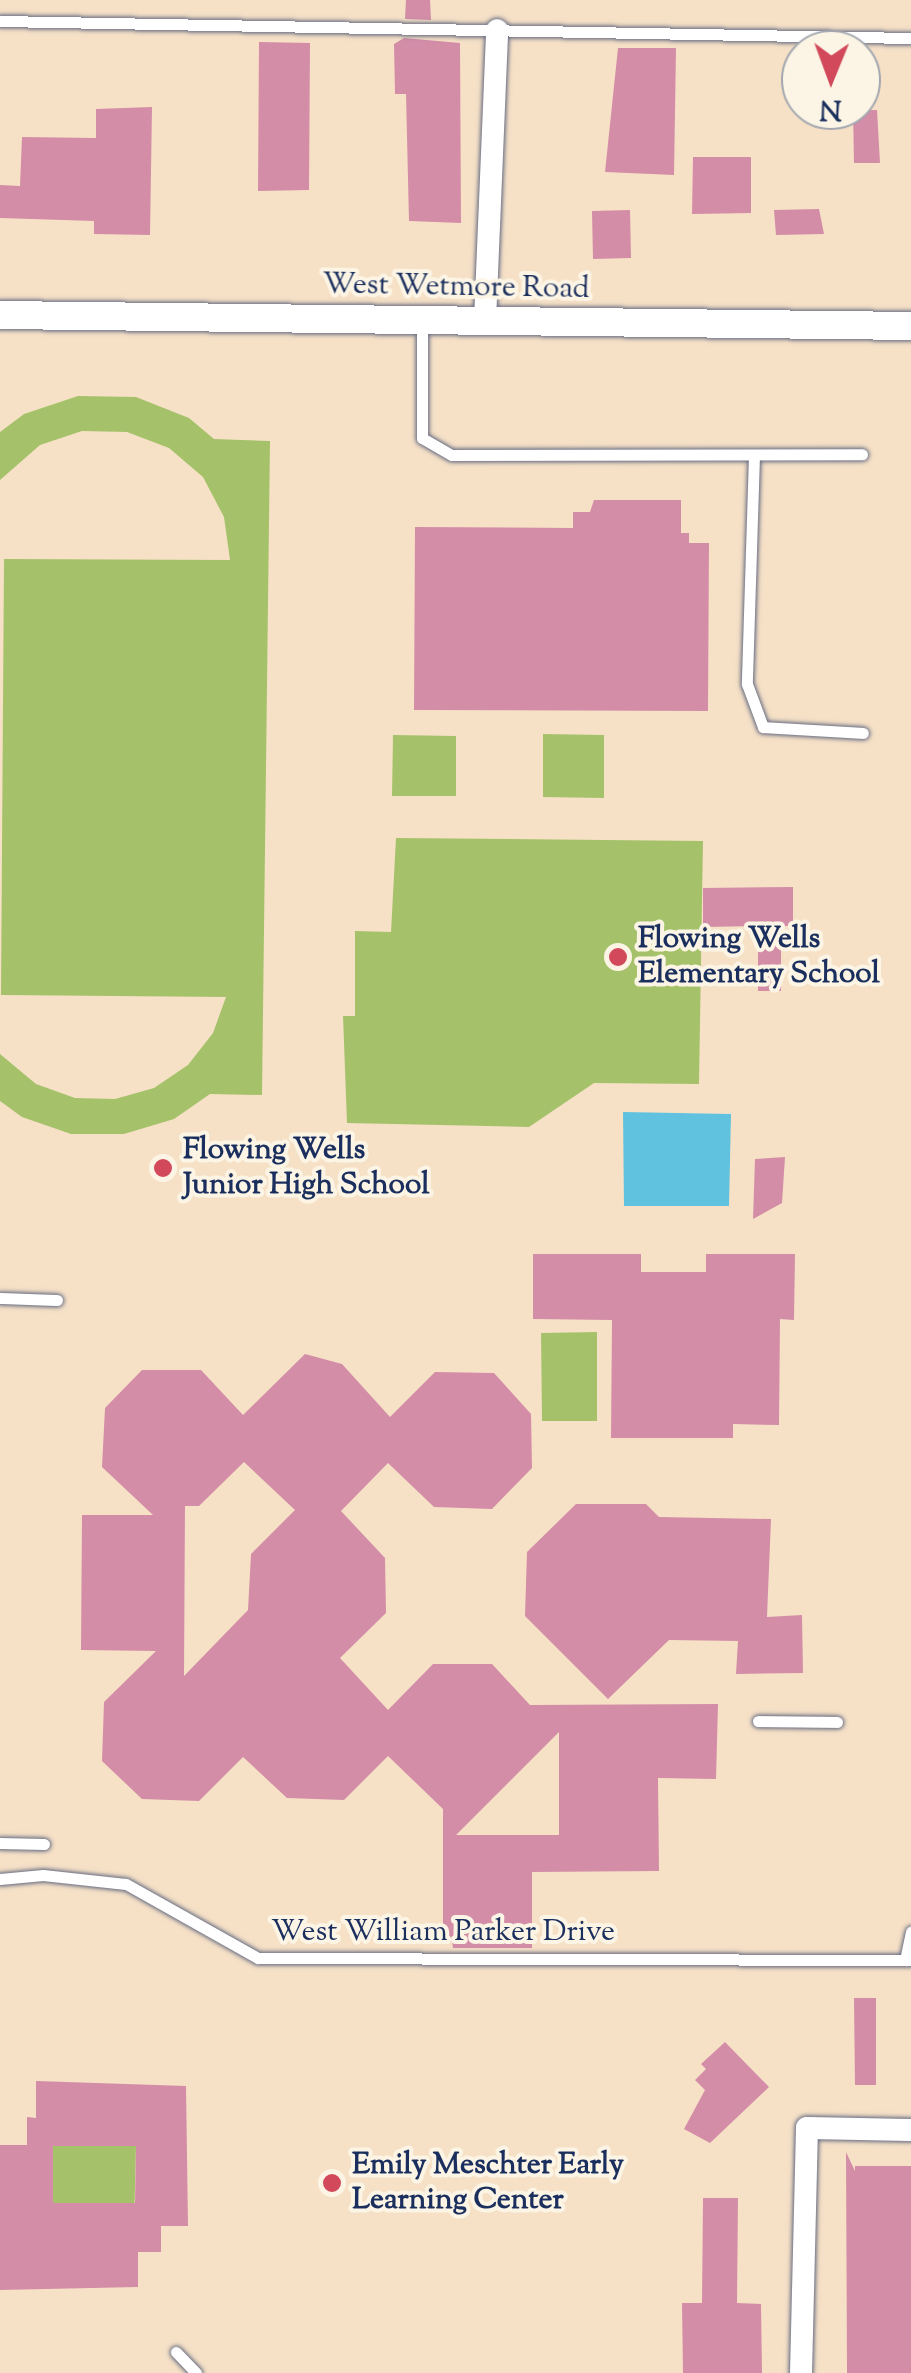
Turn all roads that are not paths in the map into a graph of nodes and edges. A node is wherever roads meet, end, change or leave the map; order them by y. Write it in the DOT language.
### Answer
graph roads {
  1 [pos="0,21"];
  2 [pos="497,30"];
  3 [pos="911,38"];
  4 [pos="0,315"];
  5 [pos="422,320"];
  6 [pos="485,321"];
  7 [pos="911,326"];
  8 [pos="862,454"];
  9 [pos="754,455"];
  10 [pos="863,733"];
  11 [pos="0,1298"];
  12 [pos="57,1300"];
  13 [pos="758,1721"];
  14 [pos="837,1722"];
  15 [pos="0,1843"];
  16 [pos="44,1844"];
  17 [pos="0,1879"];
  18 [pos="911,1932"];
  19 [pos="908,1960"];
  20 [pos="911,2130"];
  21 [pos="176,2352"];
  22 [pos="196,2373"];
  23 [pos="800,2373"];
  1 -- 2 [label="lane"];
  2 -- 3 [label="lane"];
  2 -- 6 [label="street"];
  4 -- 5 [label="street, West Wetmore Road"];
  5 -- 6 [label="street, West Wetmore Road"];
  5 -- 9 [label="lane"];
  6 -- 7 [label="street, West Wetmore Road"];
  8 -- 9 [label="lane"];
  9 -- 10 [label="lane"];
  11 -- 12 [label="lane"];
  13 -- 14 [label="lane"];
  15 -- 16 [label="lane"];
  17 -- 19 [label="lane, West William Parker Drive"];
  18 -- 19 [label="lane, West William Parker Drive"];
  20 -- 23 [label="street"];
  21 -- 22 [label="lane"];
}
